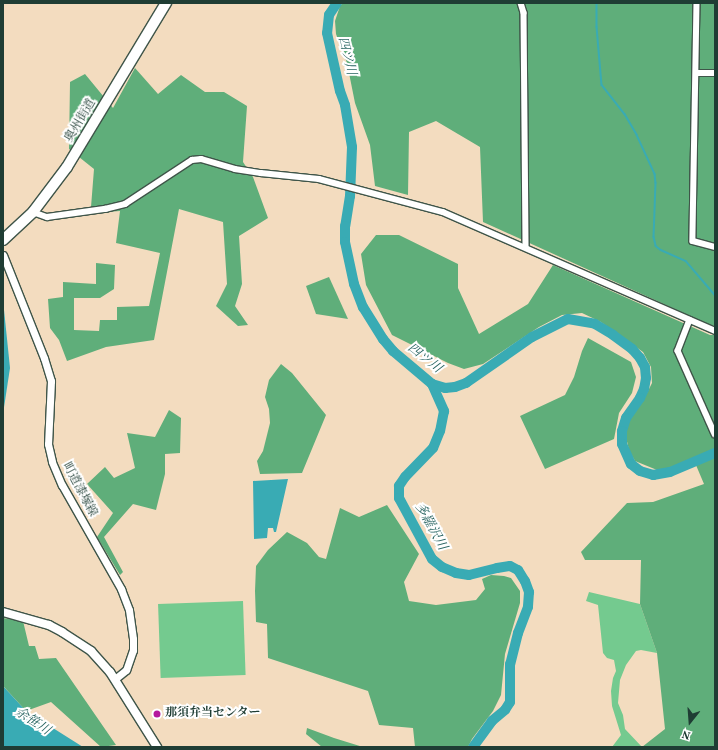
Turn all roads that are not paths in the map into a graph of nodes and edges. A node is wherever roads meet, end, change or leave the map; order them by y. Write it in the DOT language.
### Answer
graph roads {
  1 [pos="166,3"];
  2 [pos="522,3"];
  3 [pos="697,3"];
  4 [pos="696,73"];
  5 [pos="715,73"];
  6 [pos="33,212"];
  7 [pos="3,240"];
  8 [pos="526,247"];
  9 [pos="715,247"];
  10 [pos="3,255"];
  11 [pos="690,320"];
  12 [pos="715,331"];
  13 [pos="715,434"];
  14 [pos="3,612"];
  15 [pos="115,679"];
  16 [pos="157,747"];
  1 -- 6 [label="highway, 奥州街道"];
  2 -- 8 [label="street"];
  3 -- 4 [label="street"];
  4 -- 5 [label="street"];
  4 -- 9 [label="street"];
  6 -- 7 [label="highway, 奥州街道"];
  6 -- 8 [label="street"];
  8 -- 11 [label="street"];
  10 -- 15 [label="street, 町道漆塚線"];
  11 -- 12 [label="street"];
  11 -- 13 [label="street"];
  14 -- 15 [label="main road"];
  15 -- 16 [label="main road"];
}
